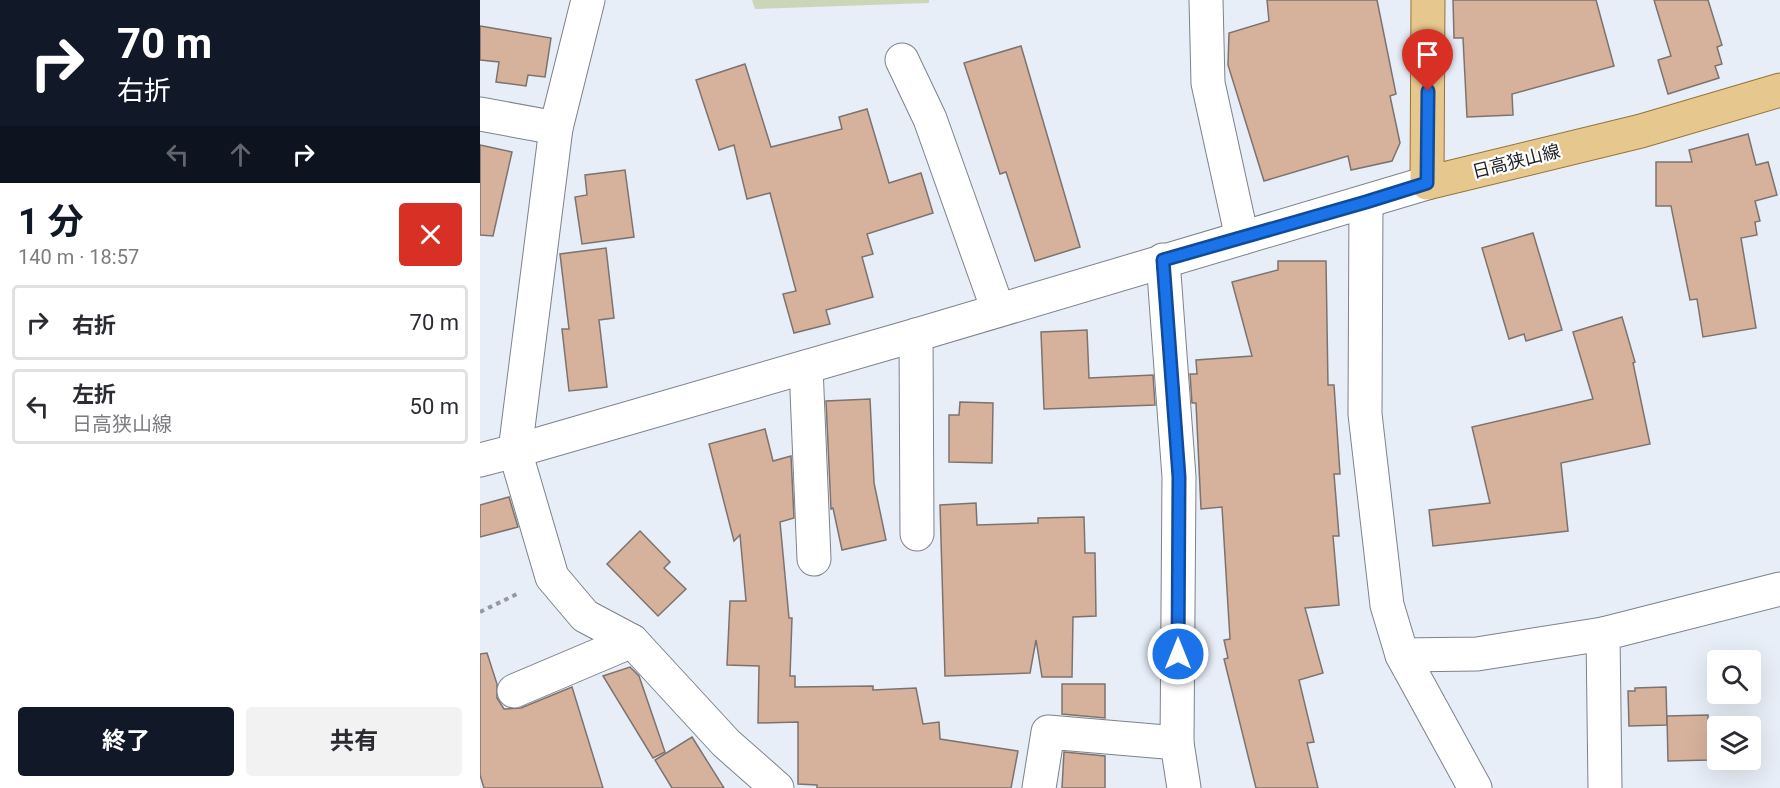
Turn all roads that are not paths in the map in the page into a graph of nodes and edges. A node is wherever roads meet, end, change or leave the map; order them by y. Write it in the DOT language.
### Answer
graph roads {
  1 [pos="588,0"];
  2 [pos="1206,0"];
  3 [pos="1428,0"];
  4 [pos="902,60"];
  5 [pos="1780,90"];
  6 [pos="480,114"];
  7 [pos="555,128"];
  8 [pos="1427,183"];
  9 [pos="1366,202"];
  10 [pos="1242,238"];
  11 [pos="1163,260"];
  12 [pos="998,310"];
  13 [pos="916,335"];
  14 [pos="806,367"];
  15 [pos="515,451"];
  16 [pos="480,460"];
  17 [pos="917,534"];
  18 [pos="814,559"];
  19 [pos="1780,589"];
  20 [pos="1603,633"];
  21 [pos="632,641"];
  22 [pos="1402,655"];
  23 [pos="514,691"];
  24 [pos="1177,743"];
  25 [pos="757,782"];
  26 [pos="1039,788"];
  27 [pos="1184,788"];
  28 [pos="1474,788"];
  29 [pos="1605,788"];
  1 -- 7 [label="street"];
  2 -- 10 [label="street"];
  3 -- 8 [label="main road"];
  4 -- 12 [label="street"];
  5 -- 8 [label="main road, 日高狭山線"];
  6 -- 7 [label="street"];
  7 -- 15 [label="street"];
  8 -- 9 [label="street"];
  9 -- 10 [label="street"];
  9 -- 22 [label="street"];
  10 -- 11 [label="street"];
  11 -- 12 [label="street"];
  11 -- 24 [label="street"];
  12 -- 13 [label="street"];
  13 -- 14 [label="street"];
  13 -- 17 [label="street"];
  14 -- 15 [label="street"];
  14 -- 18 [label="street"];
  15 -- 16 [label="street"];
  15 -- 21 [label="street"];
  19 -- 20 [label="street"];
  20 -- 22 [label="street"];
  20 -- 29 [label="street"];
  21 -- 23 [label="street"];
  21 -- 25 [label="street"];
  22 -- 28 [label="street"];
  24 -- 26 [label="street"];
  24 -- 27 [label="street"];
}
